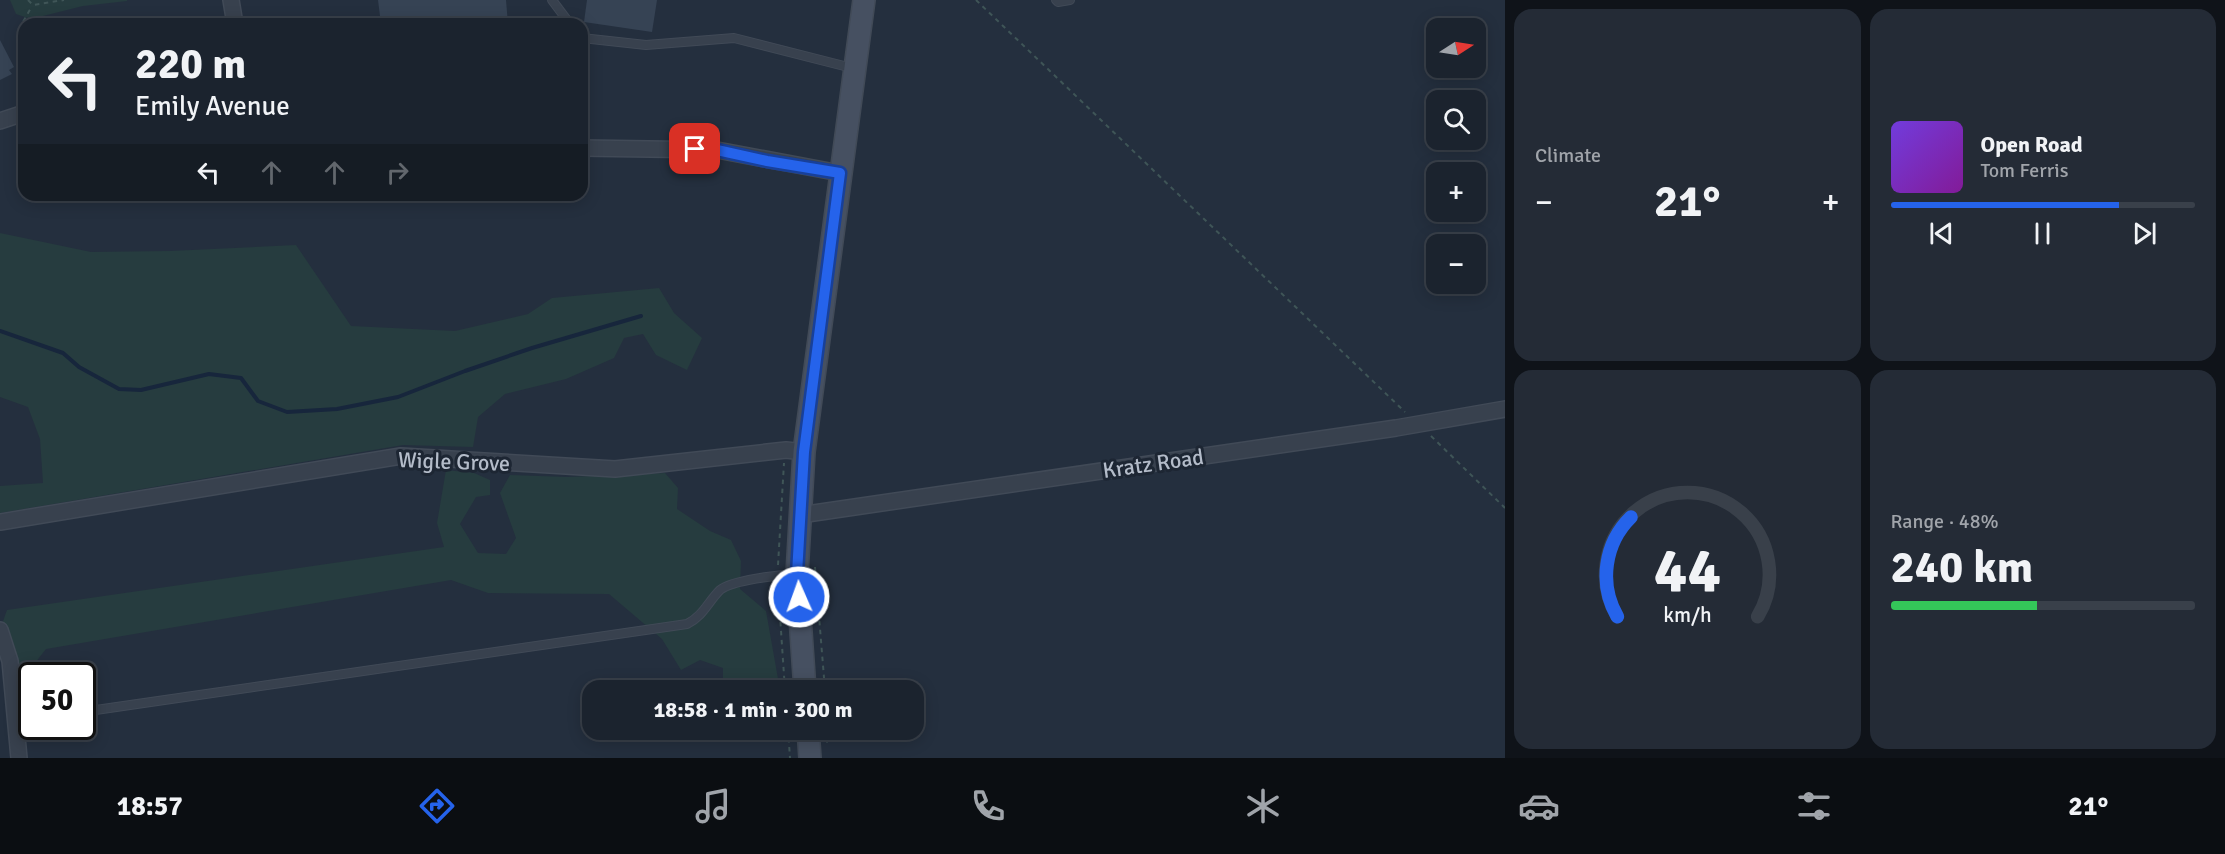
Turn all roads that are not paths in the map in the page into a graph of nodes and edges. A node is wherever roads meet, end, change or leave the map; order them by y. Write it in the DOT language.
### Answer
graph roads {
  1 [pos="231,0"];
  2 [pos="552,0"];
  3 [pos="864,0"];
  4 [pos="1056,0"];
  5 [pos="1070,0"];
  6 [pos="234,18"];
  7 [pos="566,18"];
  8 [pos="588,39"];
  9 [pos="855,69"];
  10 [pos="18,114"];
  11 [pos="0,121"];
  12 [pos="588,148"];
  13 [pos="840,173"];
  14 [pos="1505,409"];
  15 [pos="804,452"];
  16 [pos="800,515"];
  17 [pos="0,522"];
  18 [pos="797,574"];
  19 [pos="0,630"];
  20 [pos="804,680"];
  21 [pos="18,695"];
  22 [pos="96,710"];
  23 [pos="21,740"];
  24 [pos="19,758"];
  1 -- 6 [label="street"];
  2 -- 7 [label="lane"];
  3 -- 9 [label="main road"];
  4 -- 5 [label="lane"];
  8 -- 9 [label="lane"];
  9 -- 13 [label="main road"];
  10 -- 11 [label="street"];
  12 -- 13 [label="street"];
  13 -- 15 [label="main road"];
  14 -- 16 [label="street, Kratz Road"];
  15 -- 16 [label="main road"];
  15 -- 17 [label="street, Wigle Grove"];
  16 -- 18 [label="main road"];
  18 -- 20 [label="main road"];
  18 -- 22 [label="lane"];
  19 -- 21 [label="street"];
  23 -- 24 [label="street"];
}
